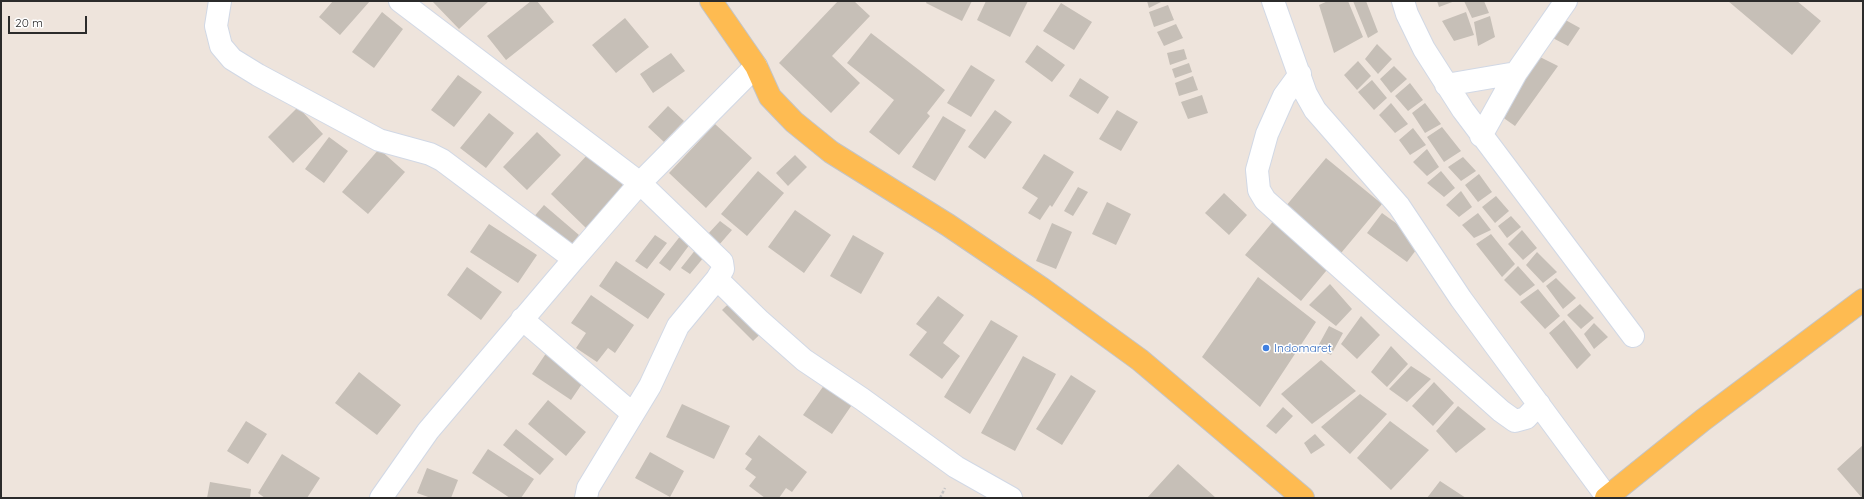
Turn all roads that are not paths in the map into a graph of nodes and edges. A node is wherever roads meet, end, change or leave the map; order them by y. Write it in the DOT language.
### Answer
graph roads {
  1 [pos="220,1"];
  2 [pos="400,1"];
  3 [pos="711,1"];
  4 [pos="1274,1"];
  5 [pos="1403,1"];
  6 [pos="1566,1"];
  7 [pos="756,66"];
  8 [pos="1516,73"];
  9 [pos="1300,74"];
  10 [pos="1446,85"];
  11 [pos="1481,136"];
  12 [pos="640,183"];
  13 [pos="574,259"];
  14 [pos="717,279"];
  15 [pos="1863,300"];
  16 [pos="522,320"];
  17 [pos="1633,336"];
  18 [pos="1539,404"];
  19 [pos="634,414"];
  20 [pos="1606,497"];
  21 [pos="381,498"];
  22 [pos="586,498"];
  23 [pos="1011,498"];
  24 [pos="1303,498"];
  1 -- 13 [label="street"];
  2 -- 12 [label="street"];
  3 -- 7 [label="main road"];
  4 -- 9 [label="street"];
  5 -- 10 [label="street"];
  6 -- 8 [label="street"];
  7 -- 12 [label="street"];
  7 -- 24 [label="main road"];
  8 -- 10 [label="street"];
  8 -- 11 [label="street"];
  9 -- 18 [label="street"];
  9 -- 18 [label="street"];
  10 -- 11 [label="street"];
  11 -- 17 [label="street"];
  12 -- 13 [label="street"];
  12 -- 14 [label="street"];
  13 -- 16 [label="street"];
  14 -- 19 [label="street"];
  14 -- 23 [label="street"];
  15 -- 20 [label="main road"];
  16 -- 19 [label="street"];
  16 -- 21 [label="street"];
  18 -- 20 [label="street"];
  19 -- 22 [label="street"];
}
